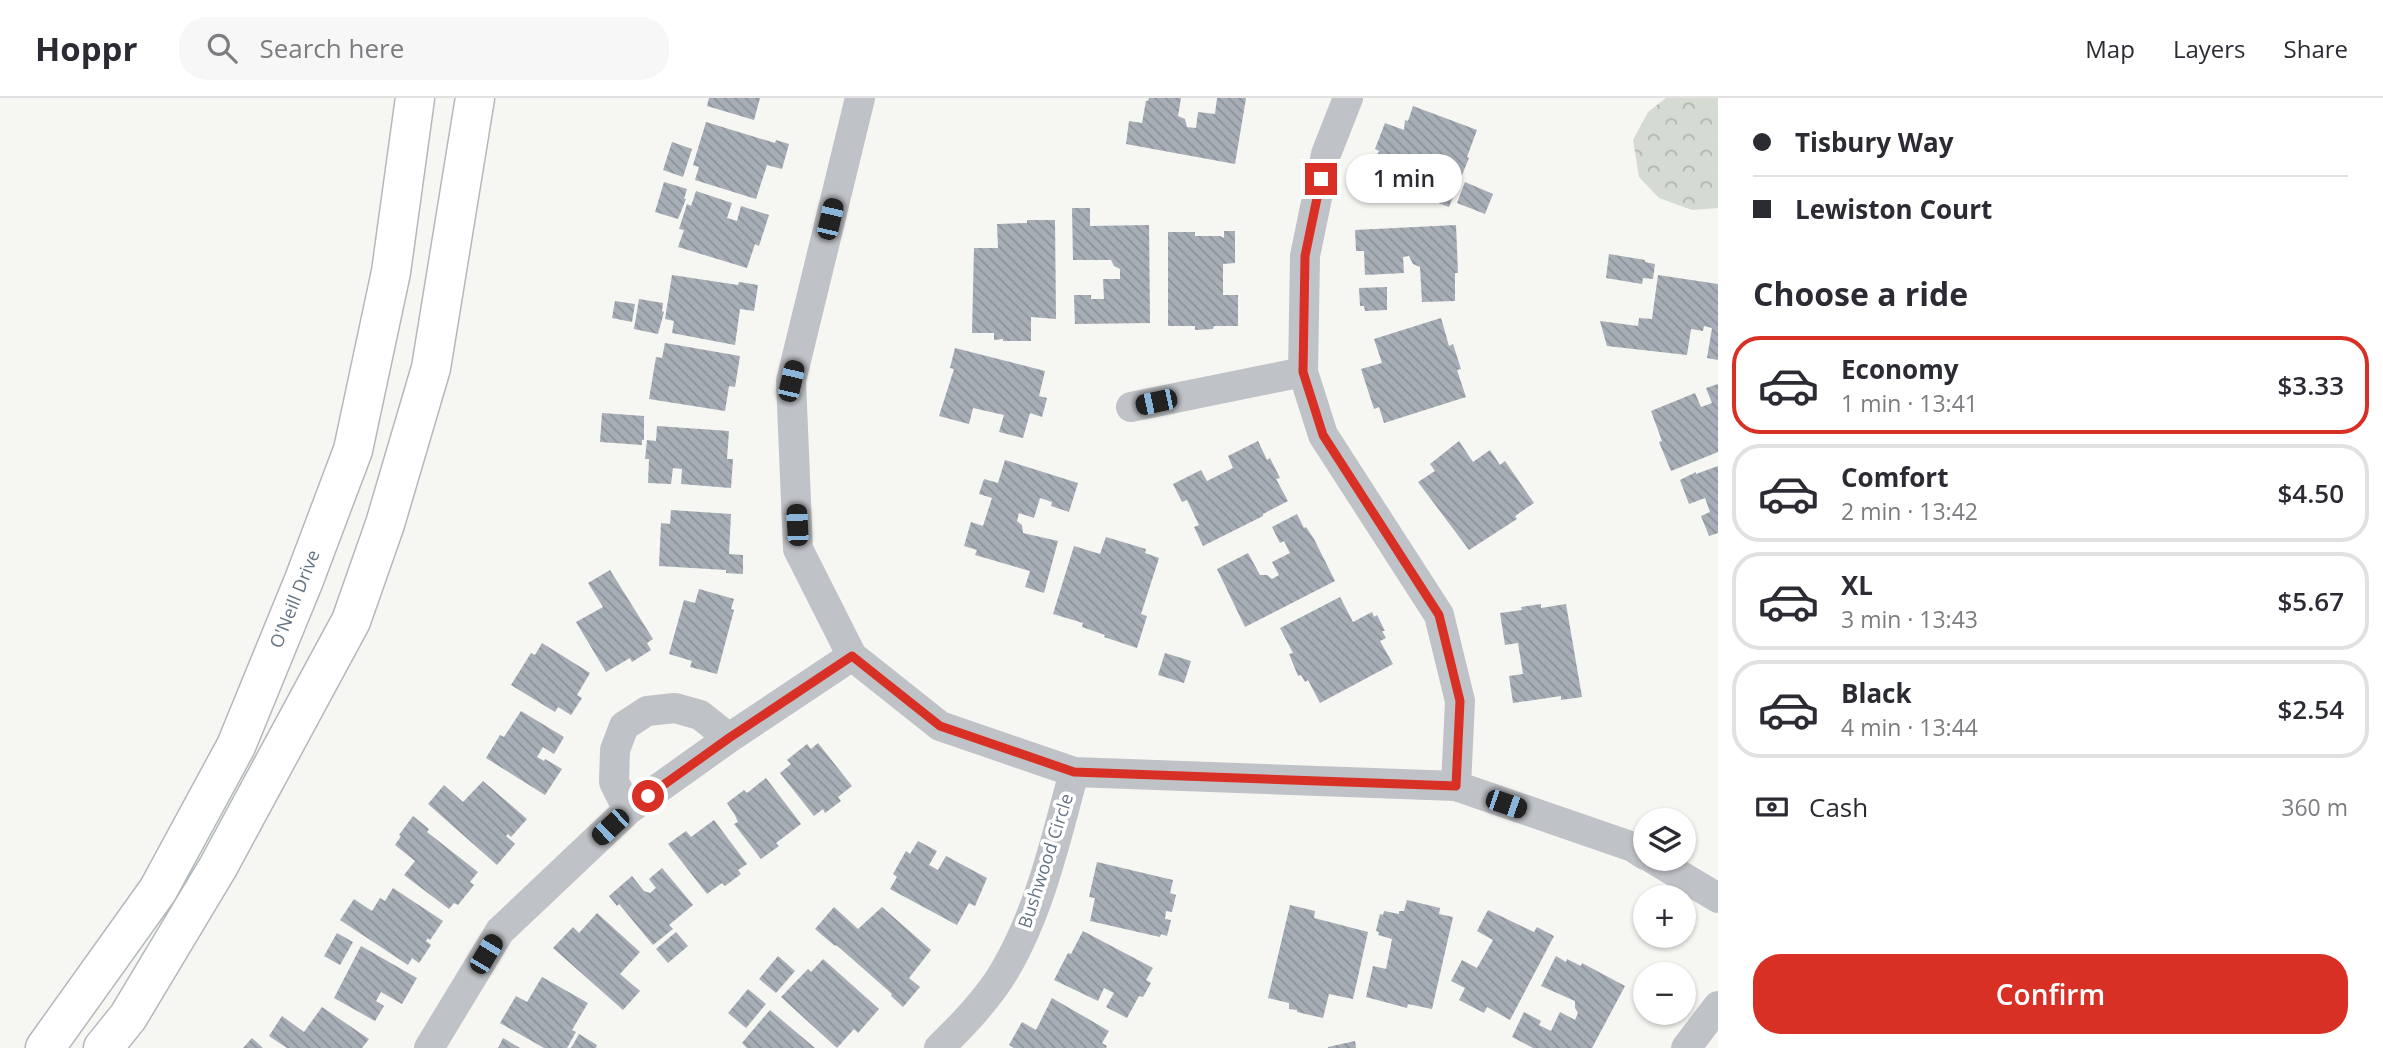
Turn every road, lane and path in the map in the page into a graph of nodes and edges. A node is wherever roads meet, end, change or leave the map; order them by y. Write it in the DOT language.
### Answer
graph roads {
  1 [pos="415,98"];
  2 [pos="475,98"];
  3 [pos="860,98"];
  4 [pos="1348,98"];
  5 [pos="1303,372"];
  6 [pos="1131,407"];
  7 [pos="852,656"];
  8 [pos="729,738"];
  9 [pos="1074,772"];
  10 [pos="1456,786"];
  11 [pos="628,810"];
  12 [pos="1633,847"];
  13 [pos="1673,871"];
  14 [pos="1718,898"];
  15 [pos="1718,1006"];
  16 [pos="45,1048"];
  17 [pos="103,1048"];
  18 [pos="429,1048"];
  19 [pos="939,1048"];
  20 [pos="1686,1048"];
  1 -- 16 [label="main road, O'Neill Drive"];
  2 -- 17 [label="main road"];
  3 -- 7 [label="street"];
  4 -- 5 [label="street"];
  5 -- 6 [label="street"];
  5 -- 10 [label="street"];
  7 -- 8 [label="street"];
  7 -- 9 [label="street"];
  8 -- 11 [label="street"];
  8 -- 11 [label="street"];
  9 -- 10 [label="street"];
  9 -- 19 [label="street, Bushwood Circle"];
  10 -- 12 [label="street"];
  11 -- 18 [label="street"];
  13 -- 14 [label="street"];
  15 -- 20 [label="street"];
}
